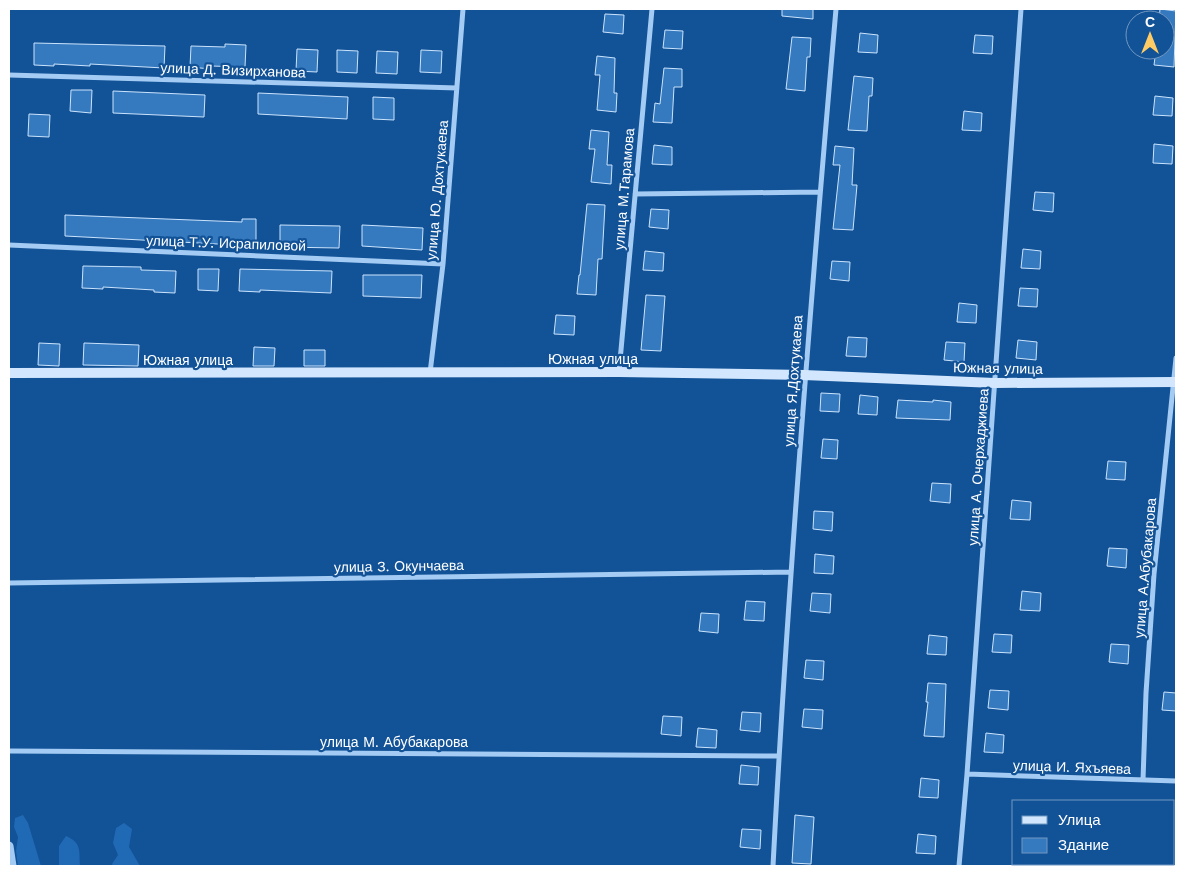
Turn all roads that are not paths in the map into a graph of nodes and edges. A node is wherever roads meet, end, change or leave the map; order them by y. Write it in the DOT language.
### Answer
graph roads {
  1 [pos="464,9"];
  2 [pos="652,9"];
  3 [pos="836,9"];
  4 [pos="1021,9"];
  5 [pos="9,75"];
  6 [pos="457,88"];
  7 [pos="820,192"];
  8 [pos="635,194"];
  9 [pos="9,245"];
  10 [pos="443,264"];
  11 [pos="1176,358"];
  12 [pos="619,372"];
  13 [pos="9,373"];
  14 [pos="430,373"];
  15 [pos="804,375"];
  16 [pos="1175,382"];
  17 [pos="995,383"];
  18 [pos="790,572"];
  19 [pos="9,583"];
  20 [pos="9,751"];
  21 [pos="779,756"];
  22 [pos="967,774"];
  23 [pos="1143,780"];
  24 [pos="1176,781"];
  25 [pos="9,846"];
  26 [pos="12,866"];
  27 [pos="773,866"];
  28 [pos="959,866"];
  1 -- 6 [label="street, улица Ю. Дохтукаева"];
  2 -- 8 [label="street, улица М.Тарамова"];
  3 -- 7 [label="street, улица Я.Дохтукаева"];
  4 -- 17 [label="street, улица А. Очерхаджиева"];
  5 -- 6 [label="street, улица Д. Визирханова"];
  6 -- 10 [label="street, улица Ю. Дохтукаева"];
  7 -- 8 [label="street"];
  7 -- 15 [label="street, улица Я.Дохтукаева"];
  8 -- 12 [label="street, улица М.Тарамова"];
  9 -- 10 [label="street, улица Т.У. Исрапиловой"];
  10 -- 14 [label="street, улица Ю. Дохтукаева"];
  11 -- 16 [label="street, улица А.Абубакарова"];
  12 -- 14 [label="main road, Южная улица"];
  12 -- 15 [label="main road, Южная улица"];
  13 -- 14 [label="main road, Южная улица"];
  15 -- 17 [label="main road, Южная улица"];
  15 -- 18 [label="street, улица Я.Дохтукаева"];
  16 -- 17 [label="main road, Южная улица"];
  16 -- 23 [label="street, улица А.Абубакарова"];
  17 -- 22 [label="street, улица А. Очерхаджиева"];
  18 -- 19 [label="street, улица З. Окунчаева"];
  18 -- 21 [label="street, улица Я.Дохтукаева"];
  20 -- 21 [label="street, улица М. Абубакарова"];
  21 -- 27 [label="street, улица Я.Дохтукаева"];
  22 -- 23 [label="street, улица И. Яхъяева"];
  22 -- 28 [label="street, улица А. Очерхаджиева"];
  23 -- 24 [label="street, улица И. Яхъяева"];
  25 -- 26 [label="street"];
}
